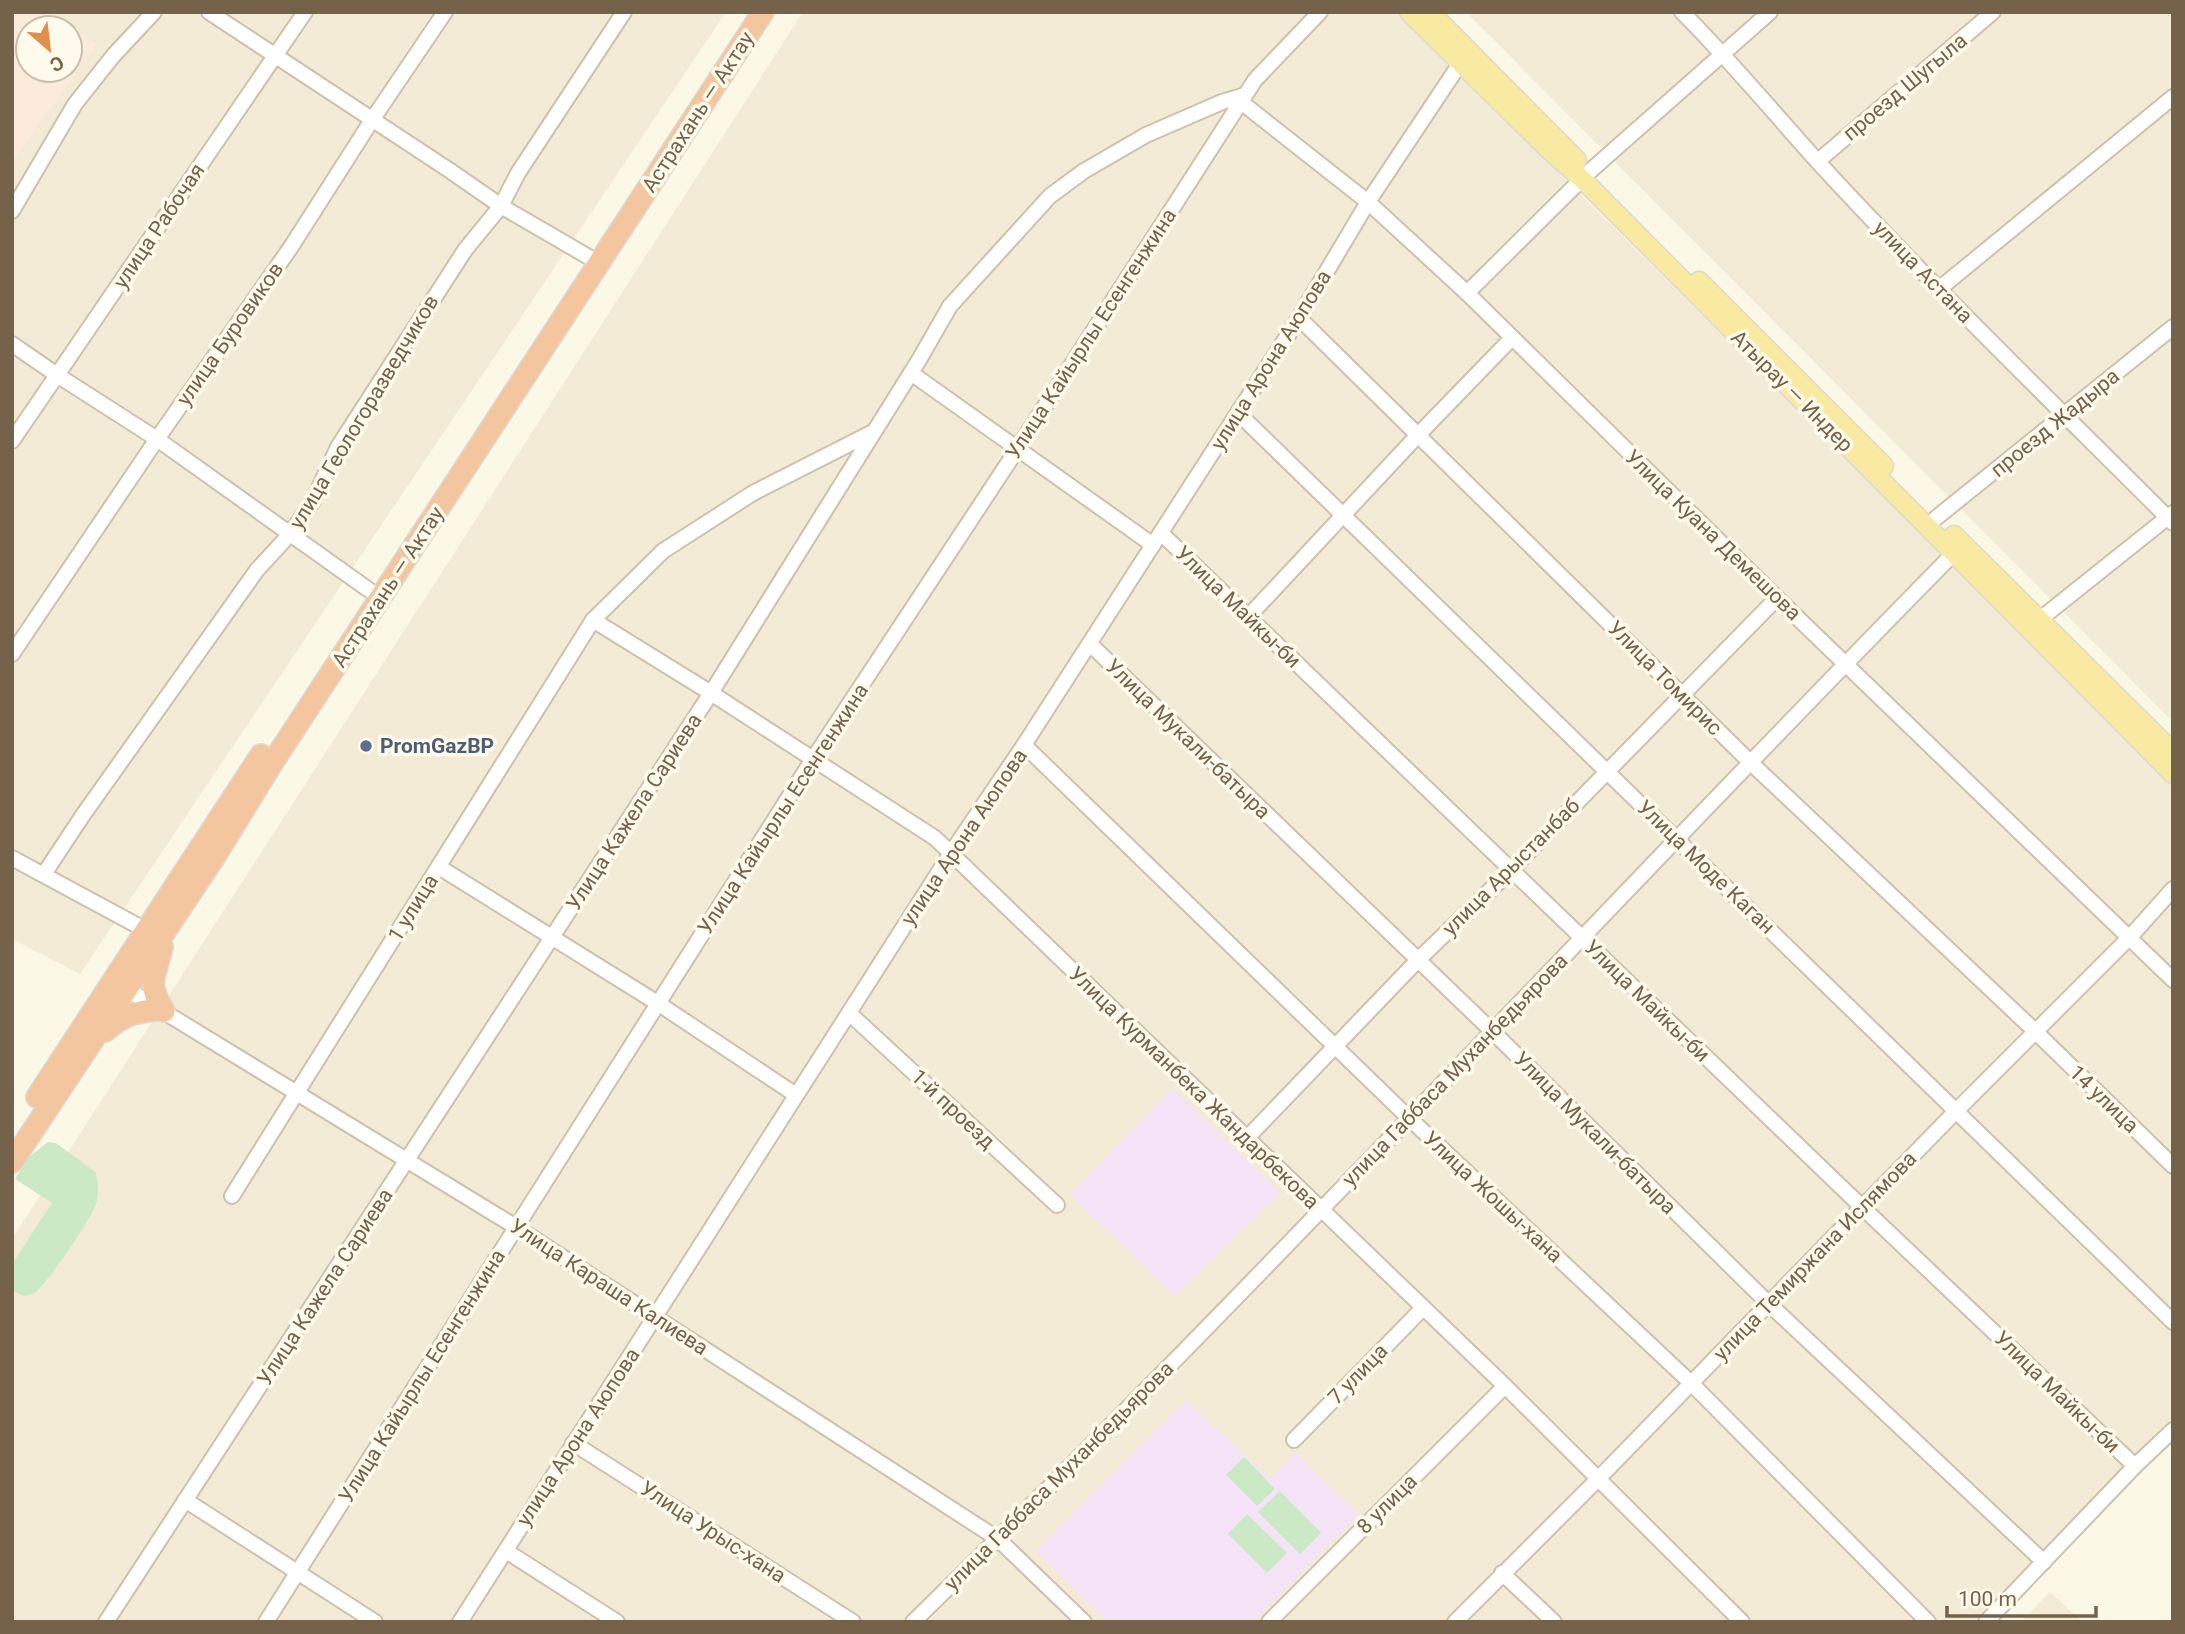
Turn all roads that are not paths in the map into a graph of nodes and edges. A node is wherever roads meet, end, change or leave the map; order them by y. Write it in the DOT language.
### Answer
graph roads {
  1 [pos="154,12"];
  2 [pos="209,12"];
  3 [pos="305,12"];
  4 [pos="445,12"];
  5 [pos="624,12"];
  6 [pos="747,12"];
  7 [pos="763,12"];
  8 [pos="1320,12"];
  9 [pos="1409,12"];
  10 [pos="1430,12"];
  11 [pos="1682,12"];
  12 [pos="1770,12"];
  13 [pos="1993,12"];
  14 [pos="1724,54"];
  15 [pos="275,57"];
  16 [pos="1464,57"];
  17 [pos="2173,97"];
  18 [pos="1243,99"];
  19 [pos="372,120"];
  20 [pos="678,130"];
  21 [pos="1818,161"];
  22 [pos="1585,175"];
  23 [pos="1368,202"];
  24 [pos="501,206"];
  25 [pos="12,212"];
  26 [pos="593,260"];
  27 [pos="1939,289"];
  28 [pos="1467,293"];
  29 [pos="1299,318"];
  30 [pos="2173,327"];
  31 [pos="1512,338"];
  32 [pos="12,344"];
  33 [pos="911,373"];
  34 [pos="57,375"];
  35 [pos="1238,414"];
  36 [pos="2064,416"];
  37 [pos="874,432"];
  38 [pos="1418,435"];
  39 [pos="157,439"];
  40 [pos="12,441"];
  41 [pos="1018,448"];
  42 [pos="1343,515"];
  43 [pos="1936,518"];
  44 [pos="2171,518"];
  45 [pos="291,533"];
  46 [pos="1157,539"];
  47 [pos="1959,548"];
  48 [pos="369,590"];
  49 [pos="1777,598"];
  50 [pos="1248,617"];
  51 [pos="593,620"];
  52 [pos="2039,620"];
  53 [pos="1090,643"];
  54 [pos="12,654"];
  55 [pos="1846,664"];
  56 [pos="711,693"];
  57 [pos="1683,695"];
  58 [pos="2170,742"];
  59 [pos="1024,745"];
  60 [pos="813,759"];
  61 [pos="1751,763"];
  62 [pos="1607,771"];
  63 [pos="2173,774"];
  64 [pos="1677,839"];
  65 [pos="951,853"];
  66 [pos="12,858"];
  67 [pos="439,867"];
  68 [pos="1512,869"];
  69 [pos="44,874"];
  70 [pos="2173,889"];
  71 [pos="153,934"];
  72 [pos="2130,937"];
  73 [pos="552,938"];
  74 [pos="1582,938"];
  75 [pos="1418,960"];
  76 [pos="2173,980"];
  77 [pos="120,985"];
  78 [pos="659,1004"];
  79 [pos="162,1010"];
  80 [pos="849,1013"];
  81 [pos="1492,1031"];
  82 [pos="2036,1032"];
  83 [pos="93,1041"];
  84 [pos="1335,1046"];
  85 [pos="297,1094"];
  86 [pos="796,1096"];
  87 [pos="1956,1111"];
  88 [pos="1409,1118"];
  89 [pos="12,1136"];
  90 [pos="1247,1138"];
  91 [pos="407,1161"];
  92 [pos="12,1162"];
  93 [pos="2173,1166"];
  94 [pos="232,1196"];
  95 [pos="1057,1205"];
  96 [pos="1863,1208"];
  97 [pos="1320,1210"];
  98 [pos="516,1227"];
  99 [pos="1769,1304"];
  100 [pos="1423,1308"];
  101 [pos="656,1316"];
  102 [pos="2173,1322"];
  103 [pos="1691,1383"];
  104 [pos="1505,1386"];
  105 [pos="2173,1430"];
  106 [pos="1294,1440"];
  107 [pos="573,1443"];
  108 [pos="2135,1466"];
  109 [pos="1599,1478"];
  110 [pos="185,1500"];
  111 [pos="998,1539"];
  112 [pos="506,1551"];
  113 [pos="2043,1562"];
  114 [pos="297,1573"];
  115 [pos="1502,1573"];
  116 [pos="106,1622"];
  117 [pos="266,1622"];
  118 [pos="375,1622"];
  119 [pos="460,1622"];
  120 [pos="617,1622"];
  121 [pos="853,1622"];
  122 [pos="913,1622"];
  123 [pos="1084,1622"];
  124 [pos="1269,1622"];
  125 [pos="1455,1622"];
  126 [pos="1554,1622"];
  127 [pos="1742,1622"];
  128 [pos="1928,1622"];
  129 [pos="1986,1622"];
  1 -- 25 [label="street"];
  2 -- 15 [label="street"];
  3 -- 15 [label="street, улица Рабочая"];
  4 -- 19 [label="street, улица Буровиков"];
  5 -- 24 [label="street, улица Геологоразведчиков"];
  6 -- 20 [label="highway, Астрахань — Актау"];
  7 -- 20 [label="highway, Астрахань — Актау"];
  8 -- 18 [label="street, Улица Кайырлы Есенгенжина"];
  9 -- 16 [label="main road, Атырау — Индер"];
  10 -- 16 [label="main road, Атырау — Индер"];
  11 -- 14 [label="street, улица Астана"];
  12 -- 14 [label="street"];
  13 -- 21 [label="street, проезд Шугыла"];
  14 -- 21 [label="street, улица Астана"];
  14 -- 22 [label="street"];
  15 -- 19 [label="street"];
  15 -- 34 [label="street, улица Рабочая"];
  16 -- 22 [label="main road, Атырау — Индер"];
  16 -- 23 [label="street, улица Арона Аюпова"];
  17 -- 27 [label="street"];
  18 -- 23 [label="street, Улица Куана Демешова"];
  18 -- 33 [label="street, Улица Кажела Сариева"];
  18 -- 41 [label="street, Улица Кайырлы Есенгенжина"];
  19 -- 24 [label="street"];
  19 -- 39 [label="street, улица Буровиков"];
  20 -- 26 [label="highway, Астрахань — Актау"];
  21 -- 27 [label="street, улица Астана"];
  22 -- 28 [label="street"];
  22 -- 43 [label="main road, Атырау — Индер"];
  22 -- 47 [label="main road, Атырау — Индер"];
  23 -- 28 [label="street, Улица Куана Демешова"];
  23 -- 29 [label="street, улица Арона Аюпова"];
  24 -- 26 [label="street"];
  24 -- 45 [label="street, улица Геологоразведчиков"];
  26 -- 48 [label="highway, Астрахань — Актау"];
  26 -- 71 [label="highway, Астрахань — Актау"];
  27 -- 36 [label="street, улица Астана"];
  28 -- 31 [label="street, Улица Куана Демешова"];
  29 -- 35 [label="street, улица Арона Аюпова"];
  29 -- 38 [label="street, Улица Томирис"];
  30 -- 36 [label="street, проезд Жадыра"];
  31 -- 38 [label="street"];
  31 -- 49 [label="street, Улица Куана Демешова"];
  32 -- 34 [label="street"];
  33 -- 37 [label="street, Улица Кажела Сариева"];
  33 -- 41 [label="street, Улица Майкы-би"];
  34 -- 39 [label="street"];
  34 -- 40 [label="street, улица Рабочая"];
  35 -- 42 [label="street, Улица Моде Каган"];
  35 -- 46 [label="street, улица Арона Аюпова"];
  36 -- 43 [label="street, проезд Жадыра"];
  36 -- 44 [label="street, улица Астана"];
  37 -- 51 [label="street, 1 улица"];
  37 -- 56 [label="street, Улица Кажела Сариева"];
  38 -- 42 [label="street"];
  38 -- 57 [label="street, Улица Томирис"];
  39 -- 45 [label="street"];
  39 -- 54 [label="street, улица Буровиков"];
  41 -- 46 [label="street, Улица Майкы-би"];
  41 -- 60 [label="street, Улица Кайырлы Есенгенжина"];
  42 -- 50 [label="street"];
  42 -- 62 [label="street, Улица Моде Каган"];
  43 -- 47 [label="main road, Атырау — Индер"];
  44 -- 52 [label="street"];
  45 -- 48 [label="street"];
  45 -- 69 [label="street, улица Геологоразведчиков"];
  46 -- 50 [label="street, Улица Майкы-би"];
  46 -- 53 [label="street, улица Арона Аюпова"];
  47 -- 52 [label="main road, Атырау — Индер"];
  47 -- 55 [label="street, улица Габбаса Муханбедьярова"];
  47 -- 63 [label="main road, Атырау — Индер"];
  48 -- 71 [label="highway, Астрахань — Актау"];
  49 -- 55 [label="street, Улица Куана Демешова"];
  49 -- 57 [label="street, улица Арыстанбаб"];
  50 -- 68 [label="street, Улица Майкы-би"];
  51 -- 56 [label="street, Улица Курманбека Жандарбекова"];
  51 -- 67 [label="street, 1 улица"];
  52 -- 58 [label="main road, Атырау — Индер"];
  53 -- 59 [label="street, улица Арона Аюпова"];
  53 -- 75 [label="street, Улица Мукали-батыра"];
  55 -- 61 [label="street, улица Габбаса Муханбедьярова"];
  55 -- 72 [label="street, Улица Куана Демешова"];
  56 -- 60 [label="street, Улица Курманбека Жандарбекова"];
  56 -- 73 [label="street, Улица Кажела Сариева"];
  57 -- 61 [label="street, Улица Томирис"];
  57 -- 62 [label="street, улица Арыстанбаб"];
  59 -- 65 [label="street, улица Арона Аюпова"];
  59 -- 84 [label="street, Улица Жошы-хана"];
  60 -- 65 [label="street, Улица Курманбека Жандарбекова"];
  60 -- 78 [label="street, Улица Кайырлы Есенгенжина"];
  61 -- 64 [label="street, улица Габбаса Муханбедьярова"];
  61 -- 82 [label="street, Улица Томирис"];
  62 -- 64 [label="street, Улица Моде Каган"];
  62 -- 68 [label="street, улица Арыстанбаб"];
  64 -- 74 [label="street, улица Габбаса Муханбедьярова"];
  64 -- 87 [label="street, Улица Моде Каган"];
  65 -- 80 [label="street, улица Арона Аюпова"];
  65 -- 90 [label="street, Улица Курманбека Жандарбекова"];
  66 -- 69 [label="street"];
  67 -- 73 [label="street"];
  67 -- 85 [label="street, 1 улица"];
  68 -- 74 [label="street, Улица Майкы-би"];
  68 -- 75 [label="street, улица Арыстанбаб"];
  69 -- 71 [label="street"];
  70 -- 72 [label="street, улица Темиржана Ислямова"];
  71 -- 77 [label="highway, Астрахань — Актау"];
  71 -- 79 [label="highway"];
  72 -- 76 [label="street, Улица Куана Демешова"];
  72 -- 82 [label="street, улица Темиржана Ислямова"];
  73 -- 78 [label="street"];
  73 -- 91 [label="street, Улица Кажела Сариева"];
  74 -- 81 [label="street, улица Габбаса Муханбедьярова"];
  74 -- 96 [label="street, Улица Майкы-би"];
  75 -- 81 [label="street, Улица Мукали-батыра"];
  75 -- 84 [label="street, улица Арыстанбаб"];
  77 -- 79 [label="street, Улица Караша Калиева"];
  77 -- 83 [label="highway, Астрахань — Актау"];
  77 -- 89 [label="highway, Астрахань — Актау"];
  78 -- 86 [label="street"];
  78 -- 98 [label="street, Улица Кайырлы Есенгенжина"];
  79 -- 83 [label="highway"];
  79 -- 85 [label="street, Улица Караша Калиева"];
  80 -- 86 [label="street, улица Арона Аюпова"];
  80 -- 95 [label="street, 1-й проезд"];
  81 -- 88 [label="street, улица Габбаса Муханбедьярова"];
  81 -- 99 [label="street, Улица Мукали-батыра"];
  82 -- 87 [label="street, улица Темиржана Ислямова"];
  82 -- 93 [label="street, 14 улица"];
  83 -- 92 [label="highway, Астрахань — Актау"];
  84 -- 88 [label="street, Улица Жошы-хана"];
  84 -- 90 [label="street, улица Арыстанбаб"];
  85 -- 91 [label="street, Улица Караша Калиева"];
  85 -- 94 [label="street, 1 улица"];
  86 -- 101 [label="street, улица Арона Аюпова"];
  87 -- 96 [label="street, улица Темиржана Ислямова"];
  87 -- 102 [label="street, Улица Моде Каган"];
  88 -- 97 [label="street, улица Габбаса Муханбедьярова"];
  88 -- 103 [label="street, Улица Жошы-хана"];
  90 -- 97 [label="street, Улица Курманбека Жандарбекова"];
  91 -- 98 [label="street, Улица Караша Калиева"];
  91 -- 110 [label="street, Улица Кажела Сариева"];
  96 -- 99 [label="street, улица Темиржана Ислямова"];
  96 -- 108 [label="street, Улица Майкы-би"];
  97 -- 100 [label="street, Улица Курманбека Жандарбекова"];
  97 -- 111 [label="street, улица Габбаса Муханбедьярова"];
  98 -- 101 [label="street, Улица Караша Калиева"];
  98 -- 114 [label="street, Улица Кайырлы Есенгенжина"];
  99 -- 103 [label="street, улица Темиржана Ислямова"];
  99 -- 113 [label="street, Улица Мукали-батыра"];
  100 -- 104 [label="street, Улица Курманбека Жандарбекова"];
  100 -- 106 [label="street, 7 улица"];
  101 -- 107 [label="street, улица Арона Аюпова"];
  101 -- 111 [label="street, Улица Караша Калиева"];
  103 -- 109 [label="street, улица Темиржана Ислямова"];
  103 -- 128 [label="street, Улица Жошы-хана"];
  104 -- 109 [label="street, Улица Курманбека Жандарбекова"];
  104 -- 124 [label="street, 8 улица"];
  105 -- 108 [label="street"];
  107 -- 112 [label="street, улица Арона Аюпова"];
  107 -- 121 [label="street, Улица Урыс-хана"];
  108 -- 113 [label="street"];
  109 -- 115 [label="street, улица Темиржана Ислямова"];
  109 -- 127 [label="street, Улица Курманбека Жандарбекова"];
  110 -- 114 [label="street"];
  110 -- 116 [label="street, Улица Кажела Сариева"];
  111 -- 122 [label="street, улица Габбаса Муханбедьярова"];
  111 -- 123 [label="street, Улица Караша Калиева"];
  112 -- 119 [label="street, улица Арона Аюпова"];
  112 -- 120 [label="street"];
  113 -- 129 [label="street"];
  114 -- 117 [label="street, Улица Кайырлы Есенгенжина"];
  114 -- 118 [label="street"];
  115 -- 125 [label="street, улица Темиржана Ислямова"];
  115 -- 126 [label="street"];
}
